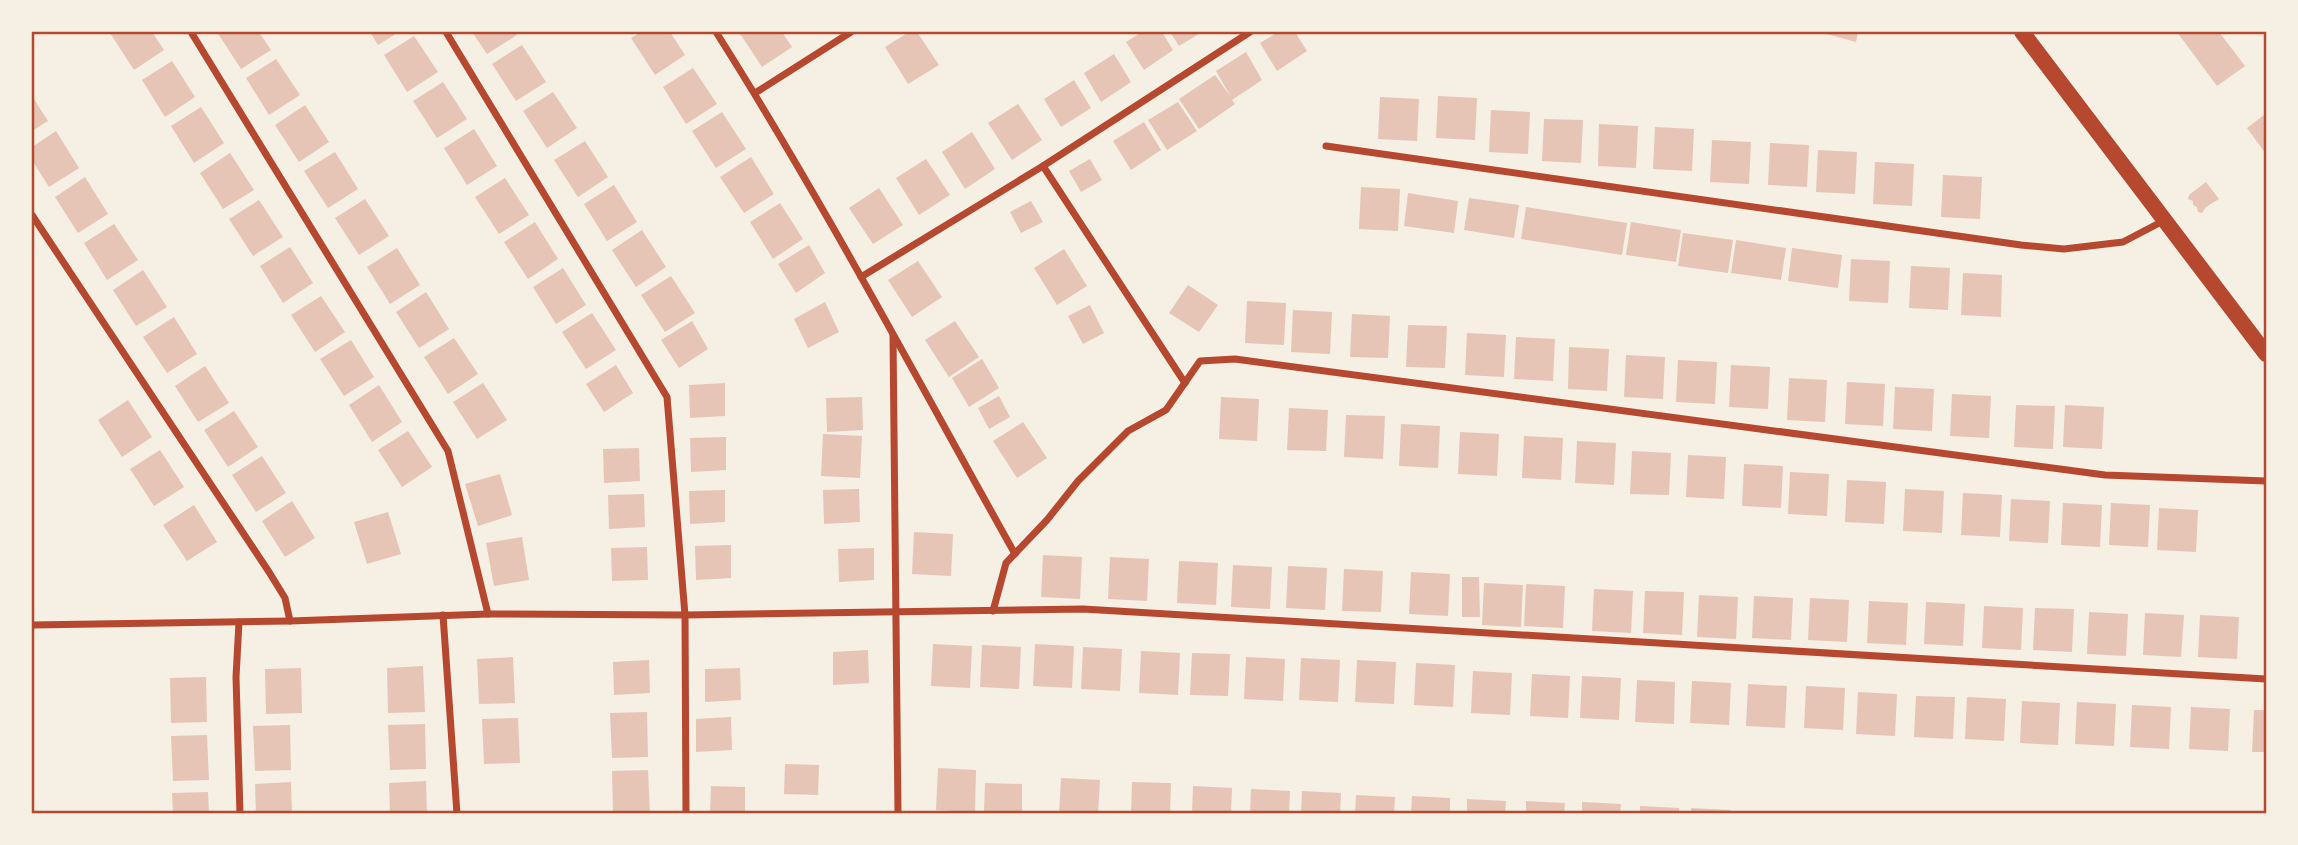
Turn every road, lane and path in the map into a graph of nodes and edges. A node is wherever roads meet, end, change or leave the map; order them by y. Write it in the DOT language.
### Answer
graph roads {
  1 [pos="191,32"];
  2 [pos="446,32"];
  3 [pos="716,32"];
  4 [pos="851,32"];
  5 [pos="1250,32"];
  6 [pos="2022,32"];
  7 [pos="755,93"];
  8 [pos="1326,146"];
  9 [pos="1043,166"];
  10 [pos="32,215"];
  11 [pos="2165,220"];
  12 [pos="861,277"];
  13 [pos="893,335"];
  14 [pos="2266,354"];
  15 [pos="1185,383"];
  16 [pos="2266,481"];
  17 [pos="1015,554"];
  18 [pos="993,611"];
  19 [pos="896,612"];
  20 [pos="488,614"];
  21 [pos="443,615"];
  22 [pos="685,615"];
  23 [pos="290,621"];
  24 [pos="239,622"];
  25 [pos="32,625"];
  26 [pos="2266,679"];
  27 [pos="240,814"];
  28 [pos="457,814"];
  29 [pos="686,814"];
  30 [pos="898,814"];
  1 -- 20 [label="street"];
  2 -- 22 [label="street"];
  3 -- 7 [label="street"];
  4 -- 7 [label="street"];
  5 -- 9 [label="street"];
  6 -- 11 [label="main road"];
  7 -- 12 [label="street"];
  8 -- 11 [label="street"];
  9 -- 12 [label="street"];
  9 -- 15 [label="street"];
  10 -- 23 [label="street"];
  11 -- 14 [label="main road"];
  12 -- 13 [label="street"];
  13 -- 17 [label="street"];
  13 -- 19 [label="street"];
  15 -- 16 [label="street"];
  15 -- 17 [label="street"];
  17 -- 18 [label="street"];
  18 -- 19 [label="street"];
  18 -- 26 [label="street"];
  19 -- 22 [label="street"];
  19 -- 30 [label="street"];
  20 -- 21 [label="street"];
  20 -- 22 [label="street"];
  21 -- 23 [label="street"];
  21 -- 28 [label="street"];
  22 -- 29 [label="street"];
  23 -- 24 [label="street"];
  24 -- 25 [label="street"];
  24 -- 27 [label="street"];
}
